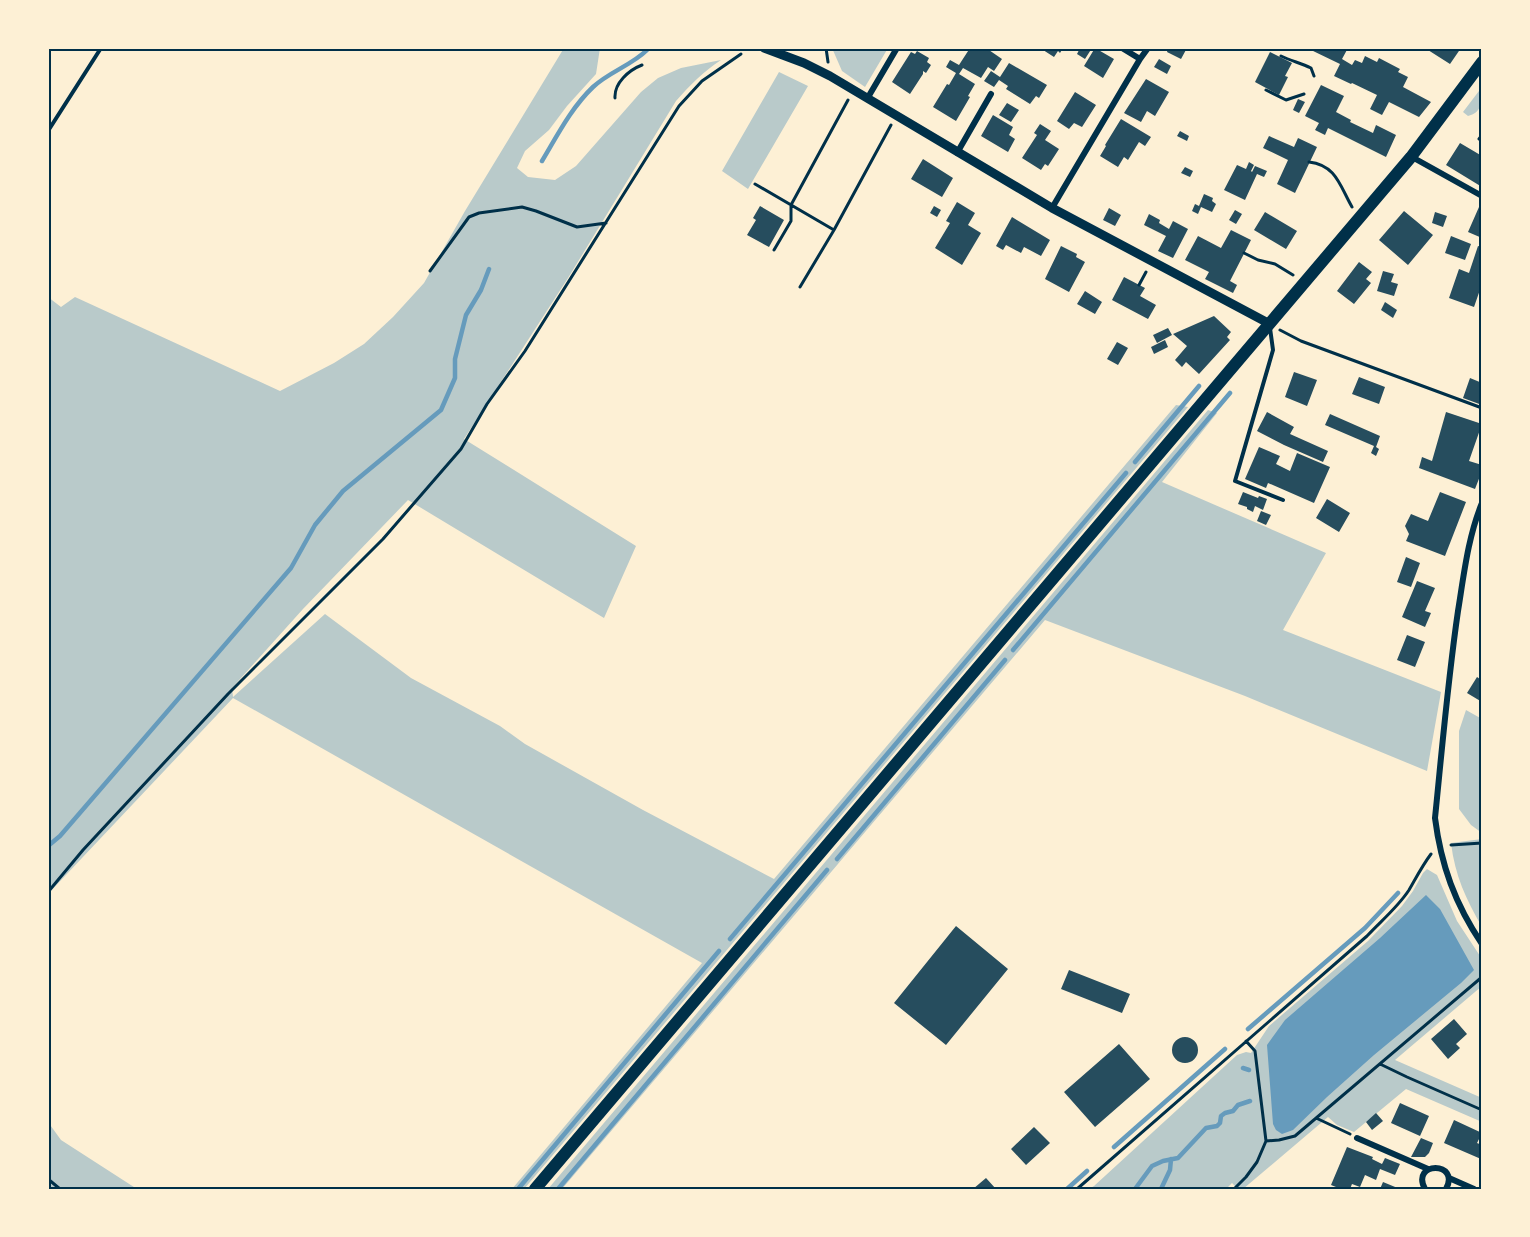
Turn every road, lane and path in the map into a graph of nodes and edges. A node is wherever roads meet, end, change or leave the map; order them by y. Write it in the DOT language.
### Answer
graph roads {
  1 [pos="101,48"];
  2 [pos="764,48"];
  3 [pos="897,48"];
  4 [pos="1122,48"];
  5 [pos="1148,48"];
  6 [pos="741,54"];
  7 [pos="1281,56"];
  8 [pos="1140,59"];
  9 [pos="1482,62"];
  10 [pos="642,65"];
  11 [pos="1314,76"];
  12 [pos="1266,90"];
  13 [pos="854,91"];
  14 [pos="991,94"];
  15 [pos="1304,94"];
  16 [pos="615,98"];
  17 [pos="867,99"];
  18 [pos="896,116"];
  19 [pos="48,131"];
  20 [pos="1482,135"];
  21 [pos="1479,139"];
  22 [pos="957,153"];
  23 [pos="1411,157"];
  24 [pos="1310,162"];
  25 [pos="755,184"];
  26 [pos="1482,196"];
  27 [pos="791,205"];
  28 [pos="1052,208"];
  29 [pos="1352,209"];
  30 [pos="606,223"];
  31 [pos="834,230"];
  32 [pos="774,250"];
  33 [pos="1244,254"];
  34 [pos="1151,262"];
  35 [pos="430,271"];
  36 [pos="1294,276"];
  37 [pos="1139,285"];
  38 [pos="801,287"];
  39 [pos="1270,324"];
  40 [pos="1482,408"];
  41 [pos="1283,500"];
  42 [pos="1482,503"];
  43 [pos="1482,843"];
  44 [pos="1438,845"];
  45 [pos="48,892"];
  46 [pos="1482,944"];
  47 [pos="1482,977"];
  48 [pos="1246,1041"];
  49 [pos="1380,1064"];
  50 [pos="1482,1110"];
  51 [pos="1316,1118"];
  52 [pos="1357,1138"];
  53 [pos="1266,1141"];
  54 [pos="1428,1169"];
  55 [pos="1449,1178"];
  56 [pos="48,1179"];
  57 [pos="1078,1188"];
  58 [pos="60,1189"];
  59 [pos="536,1189"];
  60 [pos="1234,1189"];
  61 [pos="1425,1189"];
  62 [pos="1446,1189"];
  63 [pos="1474,1189"];
  1 -- 19 [label="lane"];
  2 -- 13 [label="street"];
  3 -- 17 [label="street"];
  4 -- 8 [label="street"];
  5 -- 8 [label="street"];
  6 -- 30 [label="path"];
  7 -- 11 [label="path"];
  8 -- 28 [label="street"];
  9 -- 23 [label="main road"];
  10 -- 16 [label="path"];
  12 -- 15 [label="path"];
  13 -- 17 [label="street"];
  13 -- 27 [label="path"];
  14 -- 22 [label="street"];
  17 -- 18 [label="street"];
  18 -- 22 [label="street"];
  18 -- 31 [label="path"];
  20 -- 21 [label="path"];
  22 -- 28 [label="street"];
  23 -- 26 [label="street"];
  23 -- 39 [label="main road"];
  24 -- 29 [label="path"];
  25 -- 27 [label="path"];
  27 -- 31 [label="path"];
  27 -- 32 [label="path"];
  28 -- 34 [label="street"];
  30 -- 35 [label="path"];
  30 -- 45 [label="path"];
  31 -- 38 [label="path"];
  33 -- 36 [label="path"];
  34 -- 37 [label="path"];
  34 -- 39 [label="street"];
  39 -- 40 [label="path"];
  39 -- 41 [label="lane"];
  39 -- 59 [label="main road"];
  42 -- 44 [label="street"];
  43 -- 44 [label="path"];
  44 -- 46 [label="street"];
  44 -- 48 [label="path"];
  47 -- 49 [label="path"];
  48 -- 53 [label="path"];
  48 -- 57 [label="path"];
  49 -- 50 [label="path"];
  49 -- 51 [label="path"];
  51 -- 52 [label="path"];
  51 -- 53 [label="path"];
  52 -- 54 [label="street"];
  53 -- 60 [label="path"];
  54 -- 55 [label="street"];
  54 -- 61 [label="street"];
  55 -- 62 [label="street"];
  55 -- 63 [label="street"];
  56 -- 58 [label="path"];
}
